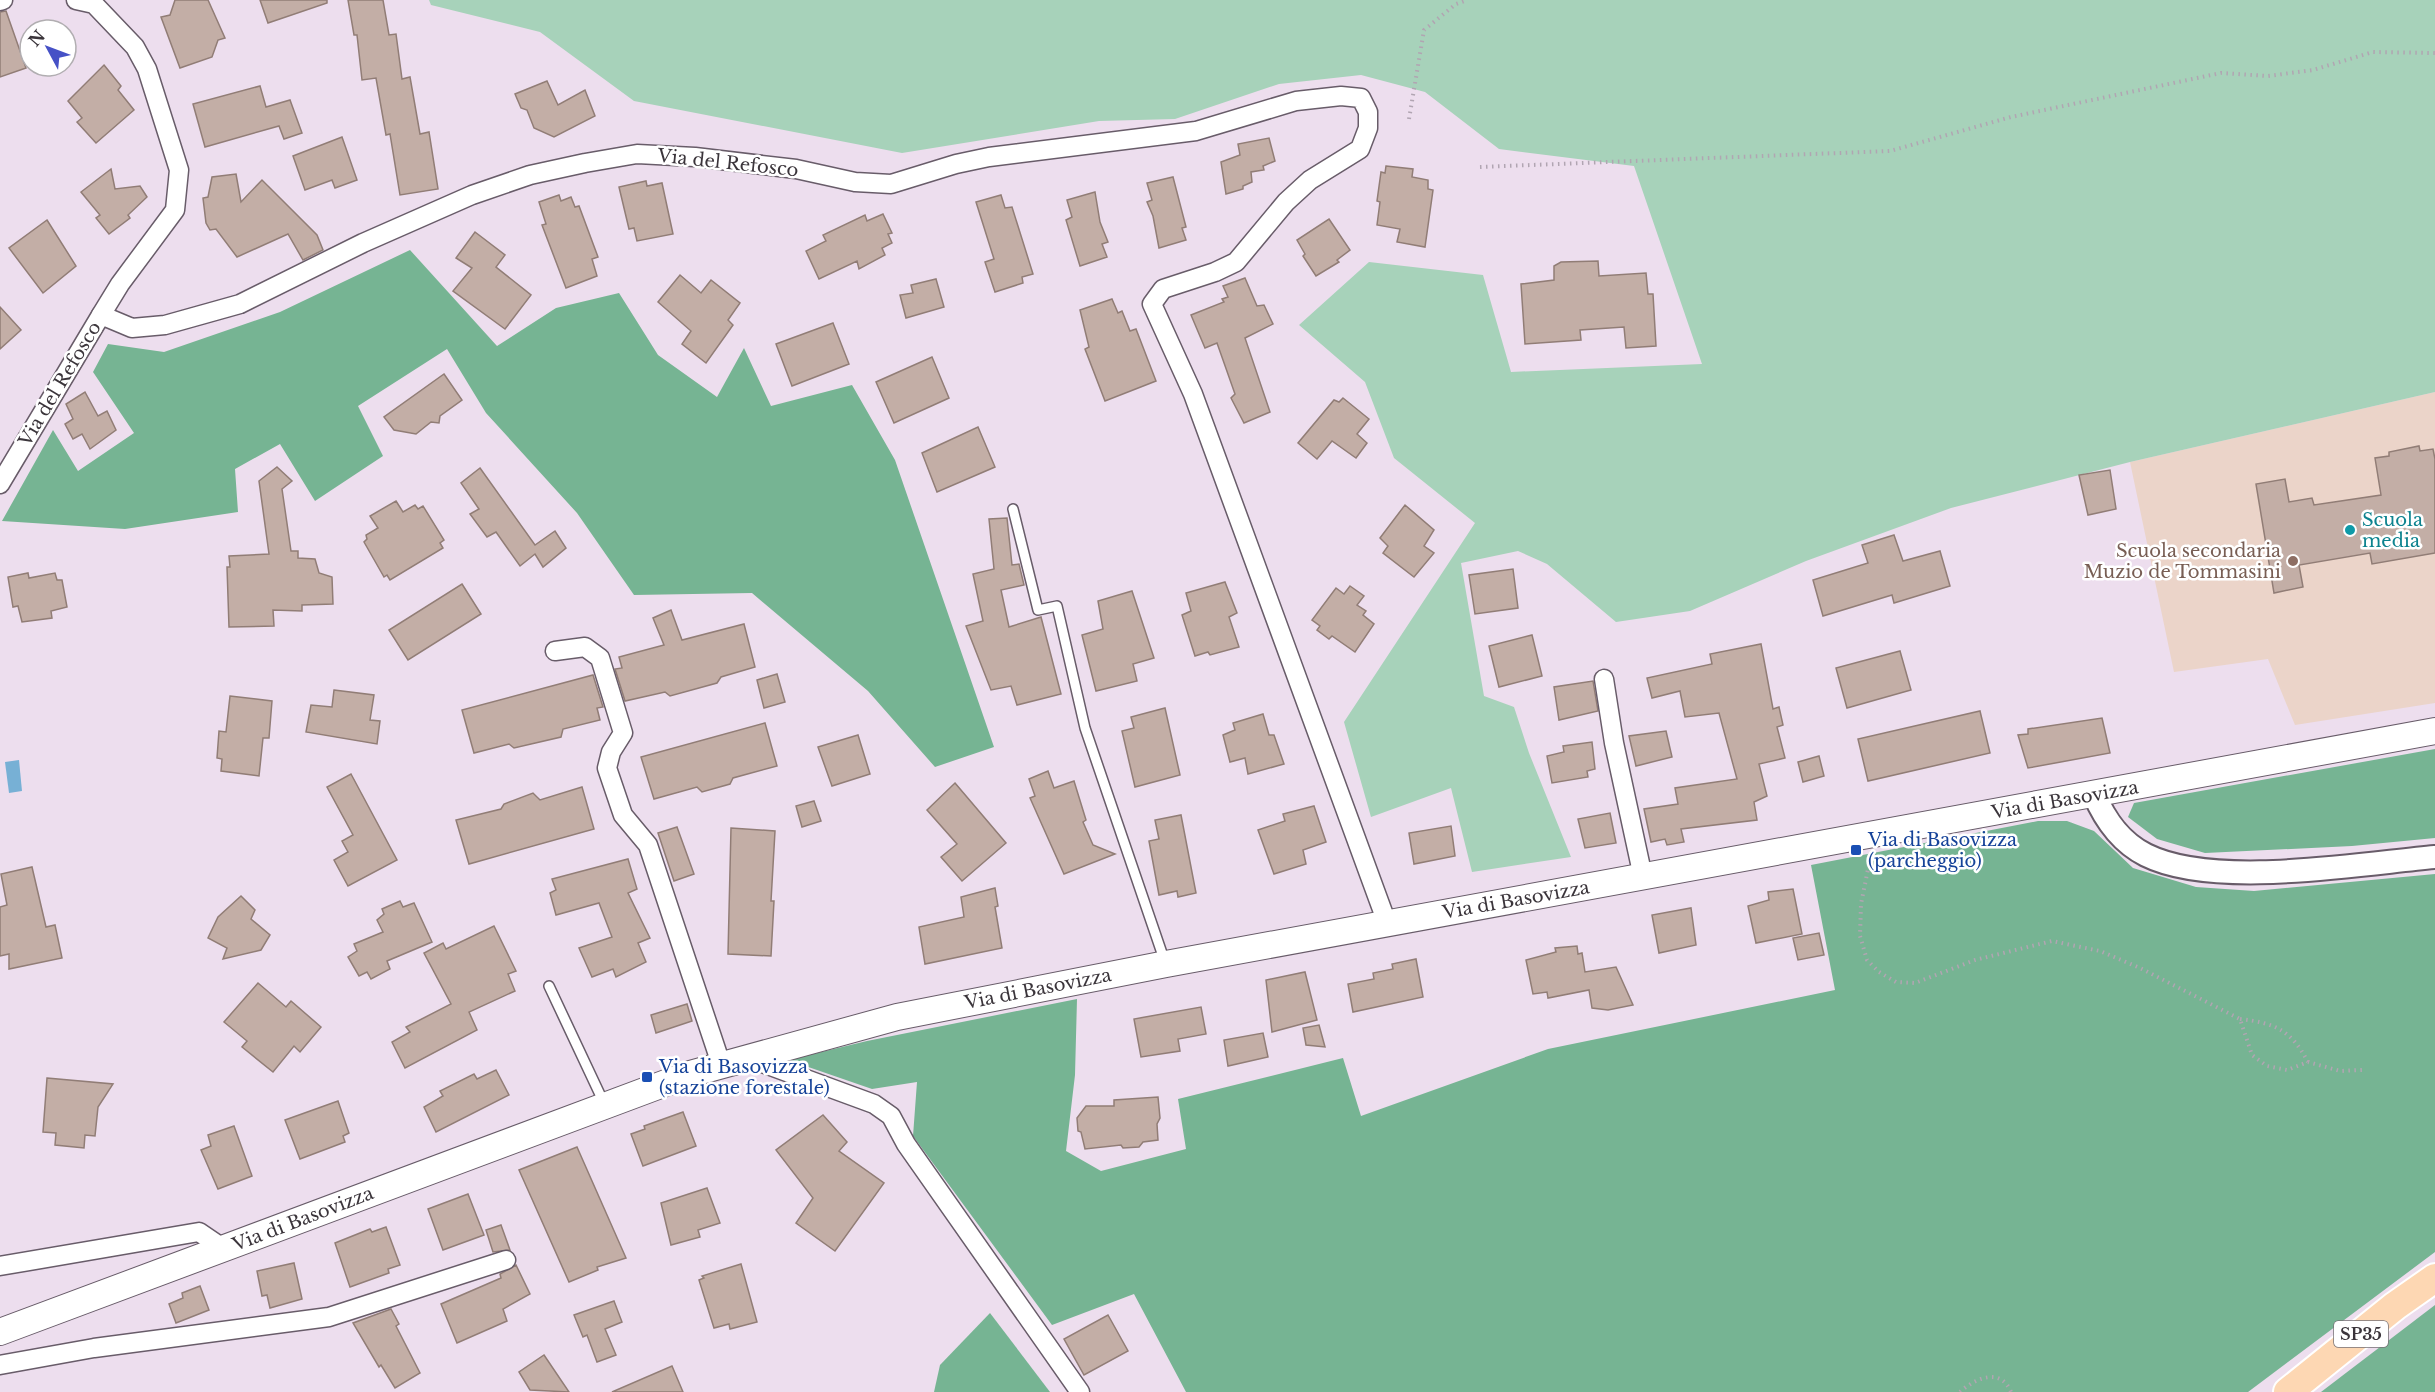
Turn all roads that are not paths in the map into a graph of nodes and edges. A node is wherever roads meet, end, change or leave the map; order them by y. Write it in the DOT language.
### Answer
graph roads {
  1 [pos="85,2"];
  2 [pos="101,315"];
  3 [pos="0,484"];
  4 [pos="1013,509"];
  5 [pos="555,651"];
  6 [pos="1604,679"];
  7 [pos="2435,731"];
  8 [pos="2094,794"];
  9 [pos="2435,857"];
  10 [pos="1642,877"];
  11 [pos="1387,923"];
  12 [pos="1166,964"];
  13 [pos="549,986"];
  14 [pos="733,1060"];
  15 [pos="605,1104"];
  16 [pos="224,1249"];
  17 [pos="506,1260"];
  18 [pos="0,1266"];
  19 [pos="2435,1278"];
  20 [pos="0,1332"];
  21 [pos="0,1365"];
  22 [pos="1080,1392"];
  23 [pos="2288,1392"];
  1 -- 2 [label="street, Via del Refosco"];
  2 -- 3 [label="street, Via del Refosco"];
  2 -- 11 [label="street, Via del Refosco"];
  4 -- 12 [label="lane"];
  5 -- 14 [label="street"];
  6 -- 10 [label="street"];
  7 -- 8 [label="main road, Via di Basovizza"];
  8 -- 9 [label="street"];
  8 -- 10 [label="main road, Via di Basovizza"];
  10 -- 11 [label="main road, Via di Basovizza"];
  11 -- 12 [label="main road, Via di Basovizza"];
  12 -- 14 [label="main road, Via di Basovizza"];
  13 -- 15 [label="lane"];
  14 -- 15 [label="main road, Via di Basovizza"];
  14 -- 22 [label="street"];
  15 -- 16 [label="main road, Via di Basovizza"];
  16 -- 18 [label="street"];
  16 -- 20 [label="main road, Via di Basovizza"];
  17 -- 21 [label="street"];
  19 -- 23 [label="main road, SP35"];
}
